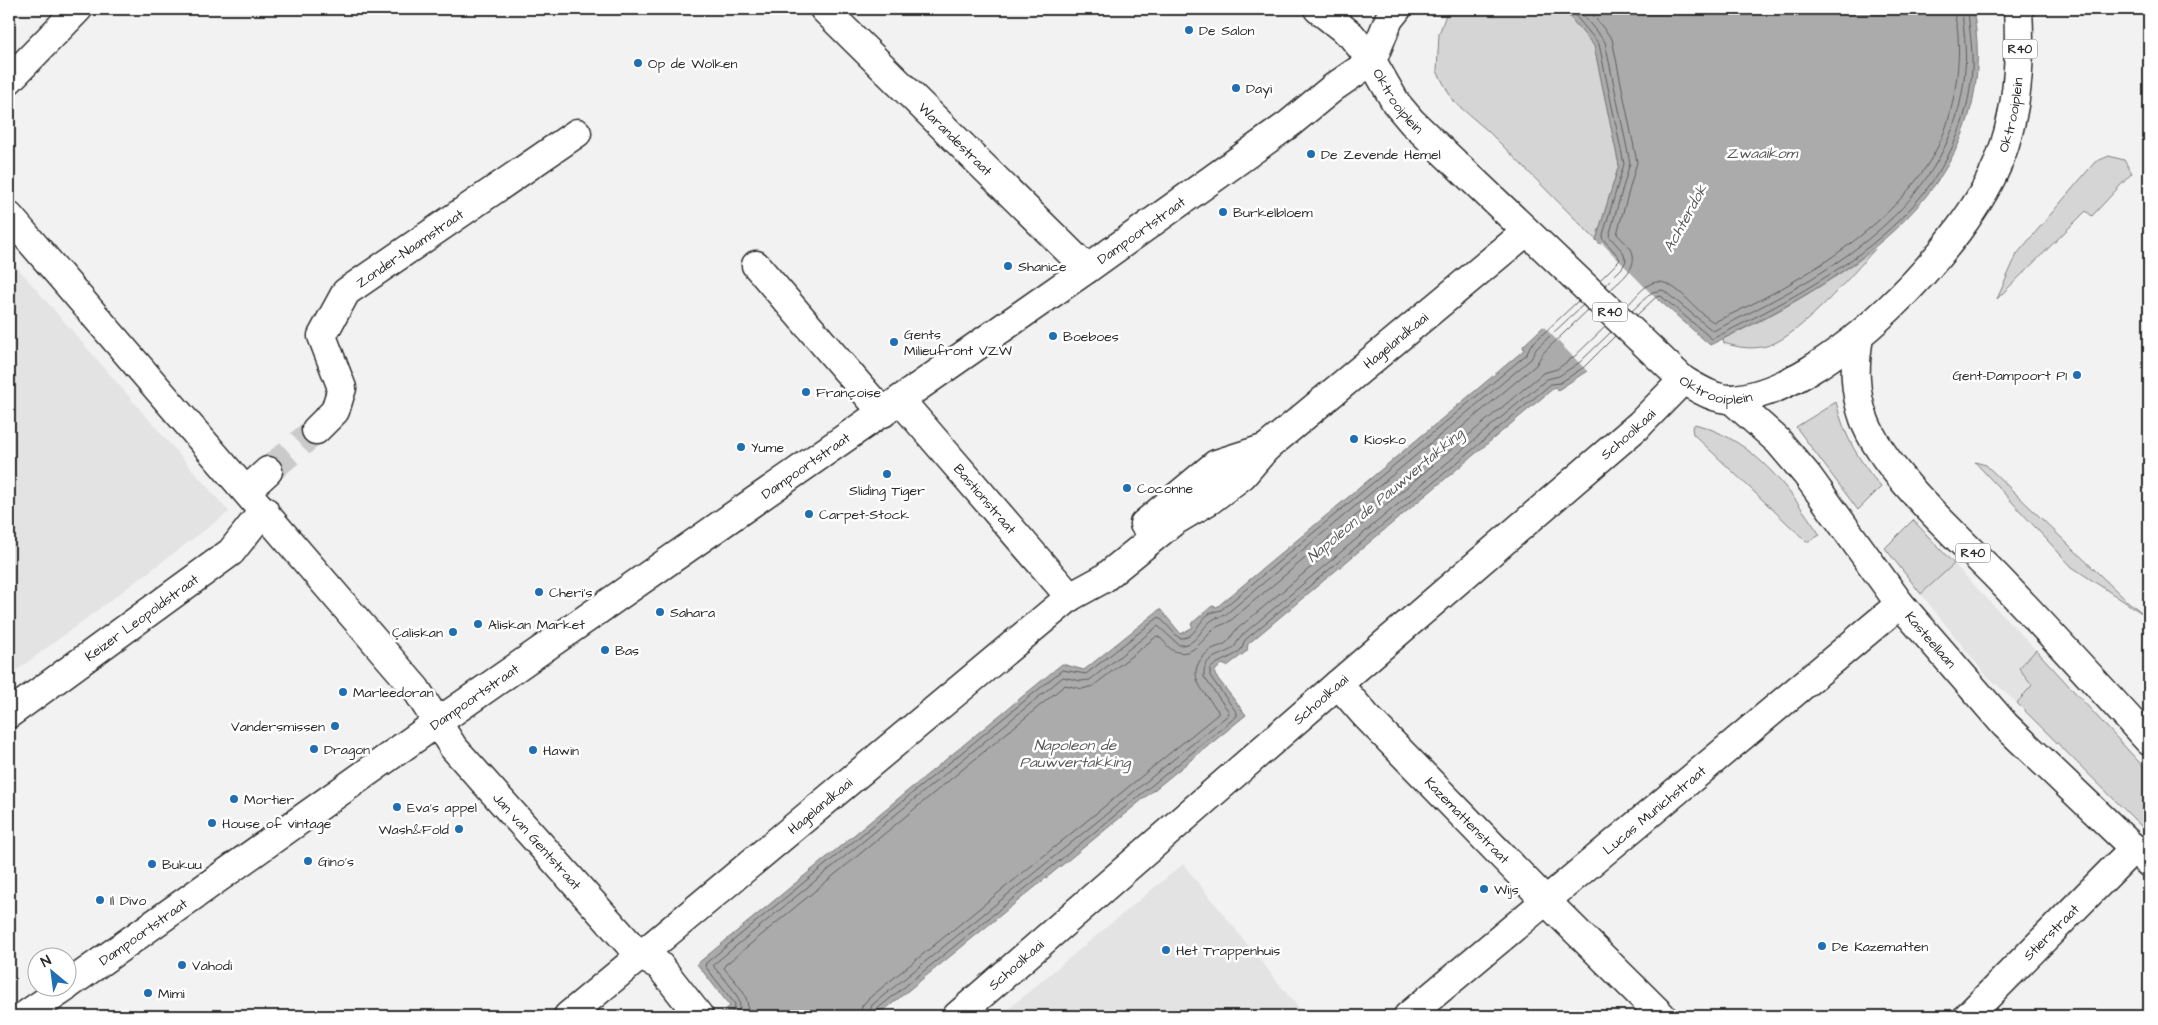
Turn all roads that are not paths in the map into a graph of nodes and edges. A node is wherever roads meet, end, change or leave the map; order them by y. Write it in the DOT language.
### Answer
graph roads {
  1 [pos="78,9"];
  2 [pos="824,9"];
  3 [pos="1318,9"];
  4 [pos="1397,9"];
  5 [pos="2018,9"];
  6 [pos="1372,61"];
  7 [pos="9,80"];
  8 [pos="578,132"];
  9 [pos="9,216"];
  10 [pos="1526,232"];
  11 [pos="756,265"];
  12 [pos="1087,269"];
  13 [pos="1859,337"];
  14 [pos="1683,380"];
  15 [pos="1731,399"];
  16 [pos="892,407"];
  17 [pos="316,430"];
  18 [pos="268,471"];
  19 [pos="255,500"];
  20 [pos="1070,597"];
  21 [pos="1900,604"];
  22 [pos="1338,684"];
  23 [pos="9,714"];
  24 [pos="438,722"];
  25 [pos="2149,741"];
  26 [pos="2142,856"];
  27 [pos="1546,902"];
  28 [pos="640,956"];
  29 [pos="78,977"];
  30 [pos="49,998"];
  31 [pos="24,1016"];
  32 [pos="568,1016"];
  33 [pos="699,1016"];
  34 [pos="957,1016"];
  35 [pos="1408,1016"];
  36 [pos="1662,1016"];
  37 [pos="1968,1016"];
  1 -- 7 [label="street"];
  2 -- 12 [label="street, Warandestraat"];
  3 -- 6 [label="street"];
  4 -- 6 [label="street, Oktrooiplein"];
  5 -- 13 [label="street, Oktrooiplein / R40"];
  6 -- 10 [label="street, Oktrooiplein / R40"];
  6 -- 12 [label="street, Dampoortstraat"];
  8 -- 17 [label="street, Zonder-Naamstraat"];
  9 -- 19 [label="street"];
  10 -- 14 [label="street, Oktrooiplein / R40"];
  10 -- 20 [label="street, Hagelandkaai"];
  11 -- 16 [label="street"];
  12 -- 16 [label="street, Dampoortstraat"];
  13 -- 15 [label="street, Oktrooiplein / R40"];
  13 -- 25 [label="street, R40"];
  14 -- 15 [label="street, Oktrooiplein / R40"];
  14 -- 22 [label="street, Schoolkaai"];
  15 -- 21 [label="street, Kasteellaan / R40"];
  16 -- 20 [label="street, Bastionstraat"];
  16 -- 24 [label="street, Dampoortstraat"];
  18 -- 19 [label="street"];
  19 -- 23 [label="street, Keizer Leopoldstraat"];
  19 -- 24 [label="street"];
  20 -- 28 [label="street, Hagelandkaai"];
  21 -- 26 [label="street, Kasteellaan / R40"];
  21 -- 27 [label="street, Lucas Munichstraat"];
  22 -- 27 [label="street, Kazemattenstraat"];
  22 -- 34 [label="street, Schoolkaai"];
  24 -- 28 [label="street, Jan van Gentstraat"];
  24 -- 29 [label="street, Dampoortstraat"];
  26 -- 37 [label="street, Stierstraat"];
  27 -- 35 [label="street, Lucas Munichstraat"];
  27 -- 36 [label="street, Kazemattenstraat"];
  28 -- 32 [label="street, Hagelandkaai"];
  28 -- 33 [label="street, Jan van Gentstraat"];
  30 -- 31 [label="street, Dampoortstraat"];
}
